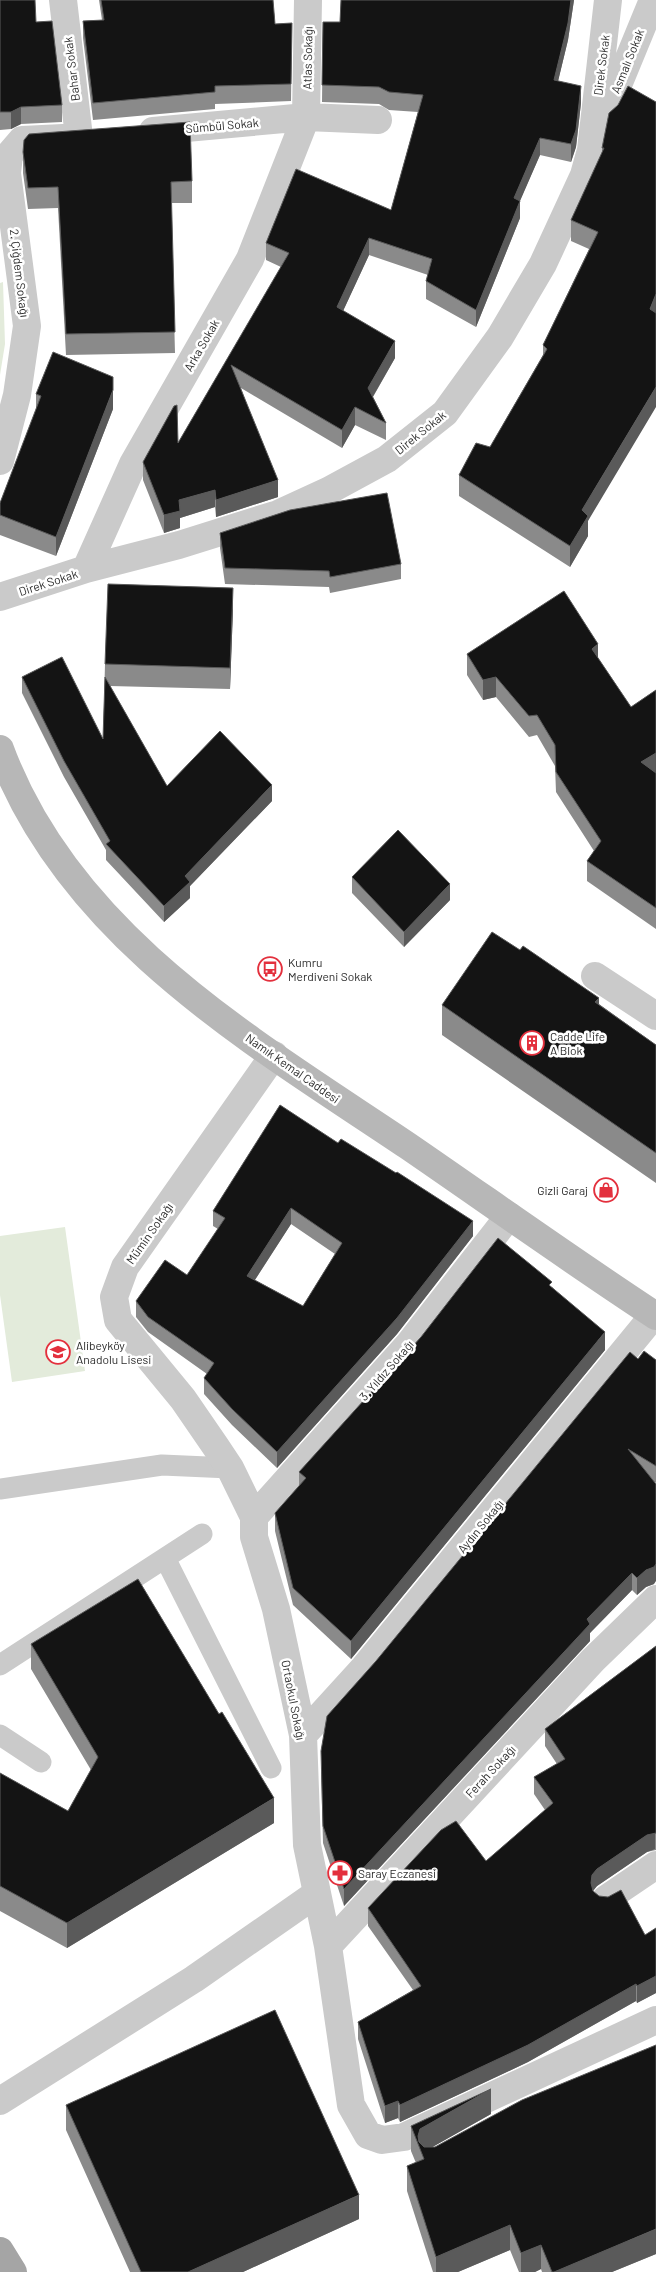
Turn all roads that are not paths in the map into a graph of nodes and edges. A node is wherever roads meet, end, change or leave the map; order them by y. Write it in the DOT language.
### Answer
graph roads {
  1 [pos="63,0"];
  2 [pos="308,0"];
  3 [pos="608,0"];
  4 [pos="653,0"];
  5 [pos="306,117"];
  6 [pos="378,120"];
  7 [pos="133,132"];
  8 [pos="591,150"];
  9 [pos="4,174"];
  10 [pos="0,461"];
  11 [pos="86,570"];
  12 [pos="0,597"];
  13 [pos="0,749"];
  14 [pos="596,976"];
  15 [pos="656,1016"];
  16 [pos="274,1055"];
  17 [pos="509,1216"];
  18 [pos="655,1316"];
  19 [pos="230,1468"];
  20 [pos="0,1488"];
  21 [pos="254,1517"];
  22 [pos="202,1534"];
  23 [pos="165,1558"];
  24 [pos="656,1599"];
  25 [pos="0,1665"];
  26 [pos="0,1735"];
  27 [pos="303,1735"];
  28 [pos="41,1762"];
  29 [pos="271,1768"];
  30 [pos="656,1865"];
  31 [pos="316,1894"];
  32 [pos="606,1899"];
  33 [pos="328,1946"];
  34 [pos="656,2020"];
  35 [pos="0,2101"];
  36 [pos="0,2251"];
  37 [pos="13,2272"];
  1 -- 9 [label="street, Bahar Sokak"];
  2 -- 5 [label="street, Atlas Sokağı"];
  3 -- 8 [label="street, Direk Sokak"];
  4 -- 8 [label="street, Asmalı Sokak"];
  5 -- 6 [label="street, Sümbül Sokak"];
  5 -- 7 [label="street, Sümbül Sokak"];
  5 -- 11 [label="street, Arka Sokak"];
  8 -- 11 [label="street, Direk Sokak"];
  9 -- 10 [label="street, 2. Çiğdem Sokağı"];
  11 -- 12 [label="street, Direk Sokak"];
  13 -- 16 [label="main road, Namık Kemal Caddesi"];
  14 -- 15 [label="street"];
  16 -- 17 [label="main road, Namık Kemal Caddesi"];
  16 -- 19 [label="street, Mümin Sokağı"];
  17 -- 18 [label="main road, Namık Kemal Caddesi"];
  17 -- 21 [label="street, 3. Yıldız Sokağı"];
  18 -- 27 [label="street, Aydın Sokağı"];
  19 -- 20 [label="lane"];
  19 -- 21 [label="street, Mümin Sokağı"];
  21 -- 27 [label="street, Ortaokul Sokağı"];
  22 -- 23 [label="lane"];
  23 -- 25 [label="lane"];
  23 -- 29 [label="lane"];
  24 -- 33 [label="street, Ferah Sokağı"];
  26 -- 28 [label="lane"];
  27 -- 31 [label="street, Ortaokul Sokağı"];
  30 -- 32 [label="street"];
  31 -- 33 [label="street, Ortaokul Sokağı"];
  31 -- 35 [label="street"];
  33 -- 34 [label="street, Ortaokul Sokağı"];
  36 -- 37 [label="main road"];
}
